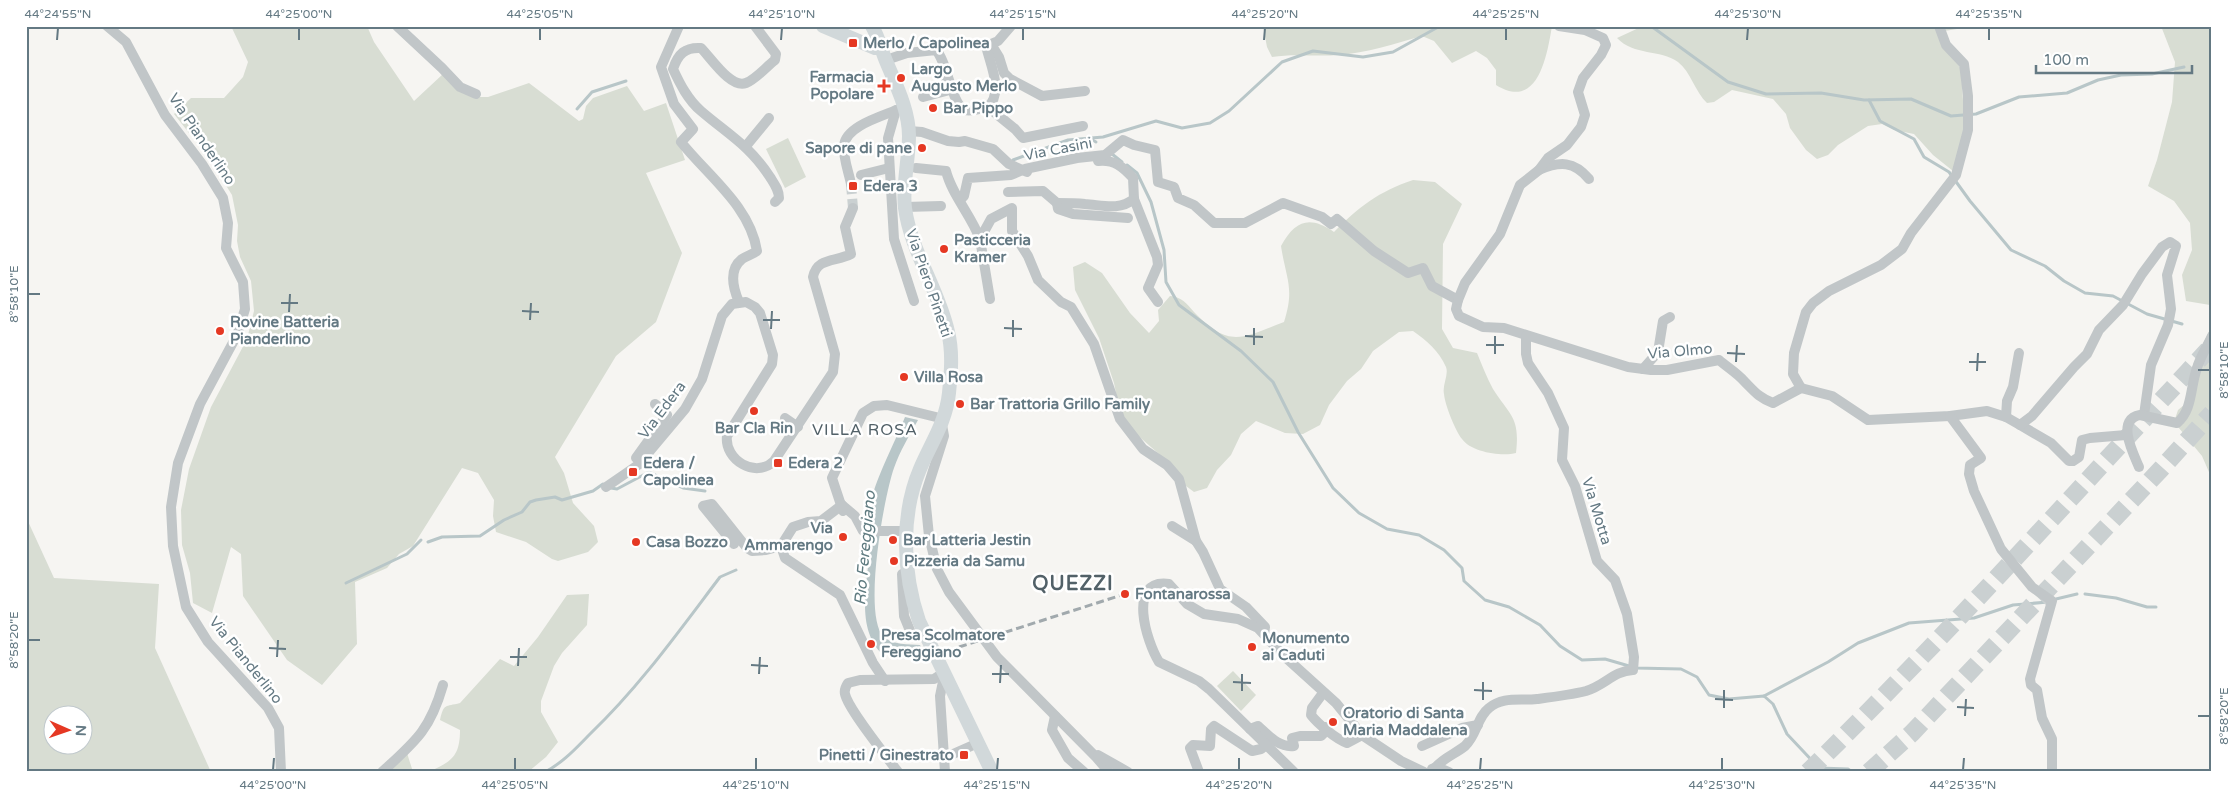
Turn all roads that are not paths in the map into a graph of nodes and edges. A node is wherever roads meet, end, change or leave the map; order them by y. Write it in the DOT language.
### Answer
graph roads {
  1 [pos="107,26"];
  2 [pos="397,26"];
  3 [pos="679,26"];
  4 [pos="755,26"];
  5 [pos="823,26"];
  6 [pos="867,26"];
  7 [pos="872,26"];
  8 [pos="1011,26"];
  9 [pos="1558,26"];
  10 [pos="1939,26"];
  11 [pos="849,37"];
  12 [pos="991,44"];
  13 [pos="884,54"];
  14 [pos="946,65"];
  15 [pos="1006,65"];
  16 [pos="1021,85"];
  17 [pos="1085,91"];
  18 [pos="476,94"];
  19 [pos="923,97"];
  20 [pos="988,107"];
  21 [pos="900,108"];
  22 [pos="769,118"];
  23 [pos="1083,126"];
  24 [pos="909,130"];
  25 [pos="838,143"];
  26 [pos="746,146"];
  27 [pos="912,167"];
  28 [pos="889,168"];
  29 [pos="1538,170"];
  30 [pos="861,175"];
  31 [pos="1589,179"];
  32 [pos="1008,192"];
  33 [pos="960,200"];
  34 [pos="1134,200"];
  35 [pos="775,202"];
  36 [pos="1057,204"];
  37 [pos="941,206"];
  38 [pos="905,207"];
  39 [pos="852,208"];
  40 [pos="1128,218"];
  41 [pos="980,239"];
  42 [pos="990,299"];
  43 [pos="1458,300"];
  44 [pos="914,301"];
  45 [pos="739,302"];
  46 [pos="1158,302"];
  47 [pos="1670,317"];
  48 [pos="1526,336"];
  49 [pos="2212,336"];
  50 [pos="2019,353"];
  51 [pos="1643,369"];
  52 [pos="1801,388"];
  53 [pos="655,404"];
  54 [pos="1950,416"];
  55 [pos="2144,416"];
  56 [pos="2006,417"];
  57 [pos="785,418"];
  58 [pos="939,420"];
  59 [pos="2020,425"];
  60 [pos="798,427"];
  61 [pos="2126,435"];
  62 [pos="636,466"];
  63 [pos="2139,467"];
  64 [pos="606,487"];
  65 [pos="842,509"];
  66 [pos="1172,526"];
  67 [pos="903,531"];
  68 [pos="1196,541"];
  69 [pos="734,544"];
  70 [pos="780,546"];
  71 [pos="902,574"];
  72 [pos="911,633"];
  73 [pos="1264,634"];
  74 [pos="945,672"];
  75 [pos="885,681"];
  76 [pos="443,685"];
  77 [pos="1323,693"];
  78 [pos="1055,716"];
  79 [pos="1478,725"];
  80 [pos="1325,727"];
  81 [pos="1250,730"];
  82 [pos="1362,735"];
  83 [pos="978,743"];
  84 [pos="1266,746"];
  85 [pos="1422,746"];
  86 [pos="1094,755"];
  87 [pos="944,758"];
  88 [pos="1428,770"];
  89 [pos="281,772"];
  90 [pos="382,772"];
  91 [pos="898,772"];
  92 [pos="945,772"];
  93 [pos="992,772"];
  94 [pos="1084,772"];
  95 [pos="1109,772"];
  96 [pos="1128,772"];
  97 [pos="1198,772"];
  98 [pos="1294,772"];
  99 [pos="1449,772"];
  100 [pos="2052,772"];
  1 -- 89 [label="street, Via Pianderlino"];
  2 -- 18 [label="street"];
  3 -- 45 [label="street"];
  4 -- 26 [label="street"];
  5 -- 11 [label="street"];
  6 -- 11 [label="street"];
  7 -- 13 [label="street"];
  8 -- 12 [label="street"];
  9 -- 29 [label="street"];
  10 -- 52 [label="street"];
  11 -- 13 [label="street"];
  12 -- 16 [label="street"];
  12 -- 20 [label="street"];
  13 -- 14 [label="street"];
  13 -- 21 [label="street"];
  14 -- 19 [label="street"];
  14 -- 20 [label="street"];
  15 -- 16 [label="street"];
  16 -- 17 [label="street"];
  20 -- 23 [label="street"];
  21 -- 24 [label="street"];
  21 -- 25 [label="street"];
  21 -- 28 [label="street"];
  22 -- 26 [label="street"];
  24 -- 27 [label="street"];
  24 -- 34 [label="street"];
  26 -- 35 [label="street"];
  27 -- 33 [label="street"];
  27 -- 38 [label="street, Via Piero Pinetti"];
  28 -- 30 [label="street"];
  28 -- 44 [label="street, Via Piero Pinetti"];
  29 -- 31 [label="street"];
  29 -- 43 [label="street"];
  32 -- 36 [label="street"];
  33 -- 41 [label="street"];
  33 -- 43 [label="street, Via Casini"];
  34 -- 36 [label="street"];
  34 -- 46 [label="street"];
  36 -- 40 [label="street"];
  37 -- 38 [label="street, Via Piero Pinetti"];
  38 -- 58 [label="street, Via Piero Pinetti"];
  39 -- 60 [label="street"];
  41 -- 42 [label="street"];
  41 -- 68 [label="street"];
  43 -- 48 [label="street, Via Olmo"];
  45 -- 60 [label="street"];
  45 -- 62 [label="street, Via Edera"];
  47 -- 51 [label="street"];
  48 -- 51 [label="street, Via Olmo"];
  48 -- 79 [label="street, Via Motta"];
  49 -- 55 [label="street"];
  50 -- 56 [label="street"];
  51 -- 52 [label="street, Via Olmo"];
  52 -- 54 [label="street"];
  53 -- 62 [label="street, Via Edera"];
  54 -- 56 [label="street"];
  54 -- 100 [label="street"];
  55 -- 59 [label="street"];
  55 -- 61 [label="street"];
  56 -- 59 [label="street"];
  57 -- 60 [label="street"];
  58 -- 65 [label="street"];
  58 -- 74 [label="street, Via Piero Pinetti"];
  58 -- 78 [label="street"];
  59 -- 61 [label="street"];
  61 -- 63 [label="street"];
  62 -- 64 [label="street"];
  65 -- 67 [label="street"];
  65 -- 70 [label="street"];
  66 -- 68 [label="street"];
  68 -- 73 [label="street"];
  69 -- 70 [label="street"];
  70 -- 75 [label="street"];
  71 -- 72 [label="street"];
  73 -- 77 [label="street"];
  73 -- 81 [label="street"];
  74 -- 75 [label="street"];
  74 -- 83 [label="street, Via Piero Pinetti"];
  74 -- 87 [label="street"];
  75 -- 91 [label="street"];
  76 -- 90 [label="street"];
  77 -- 80 [label="street"];
  77 -- 82 [label="street"];
  78 -- 86 [label="street"];
  78 -- 94 [label="street"];
  79 -- 85 [label="street"];
  79 -- 88 [label="street, Via Motta"];
  80 -- 81 [label="street"];
  80 -- 82 [label="street"];
  81 -- 84 [label="street"];
  82 -- 88 [label="street"];
  83 -- 87 [label="street"];
  83 -- 93 [label="street, Via Piero Pinetti"];
  84 -- 97 [label="street"];
  84 -- 98 [label="street"];
  86 -- 95 [label="street"];
  86 -- 96 [label="street"];
  87 -- 92 [label="street"];
  88 -- 99 [label="street"];
}
